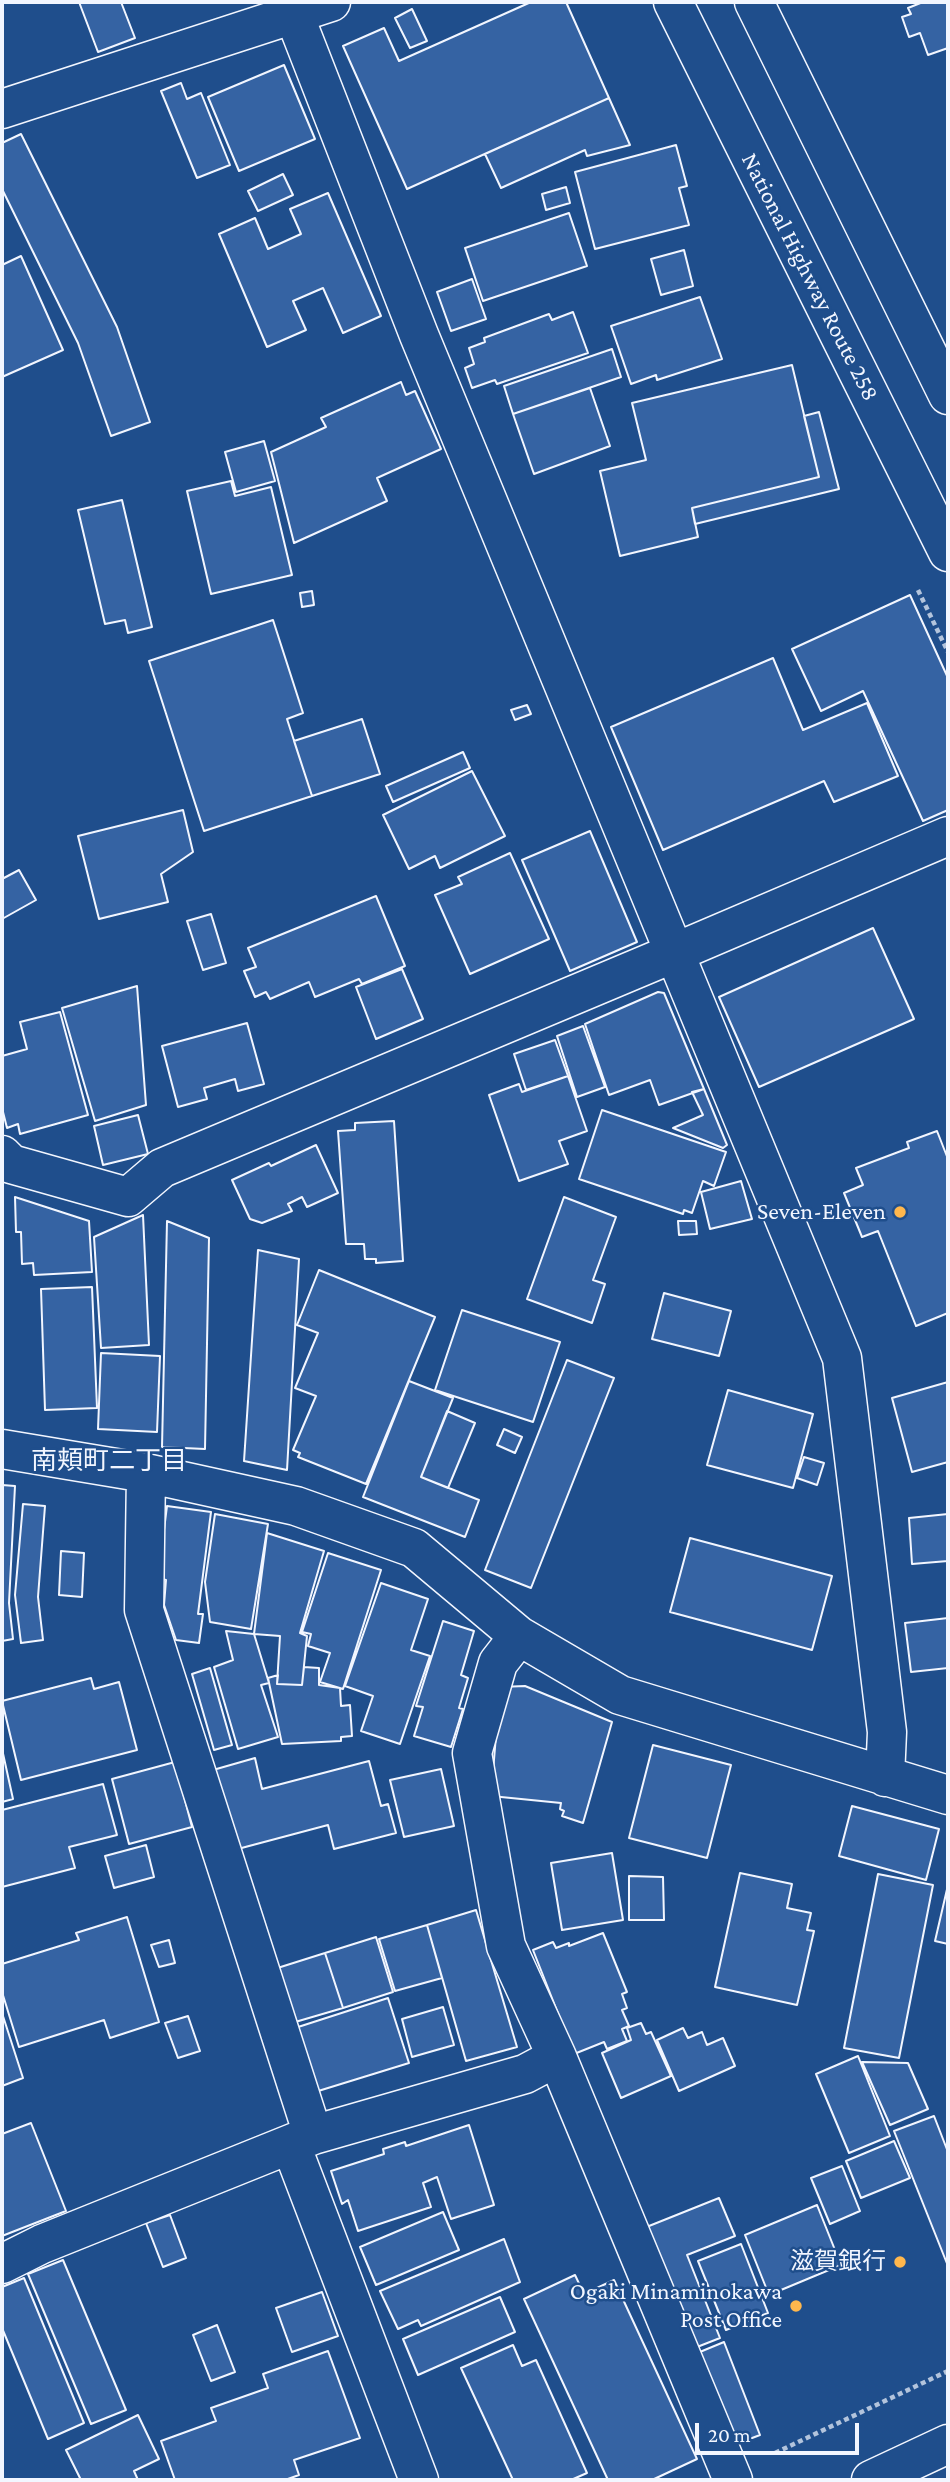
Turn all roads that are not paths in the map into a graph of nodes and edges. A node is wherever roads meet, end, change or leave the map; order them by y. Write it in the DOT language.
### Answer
graph roads {
  1 [pos="331,2"];
  2 [pos="673,2"];
  3 [pos="754,2"];
  4 [pos="292,8"];
  5 [pos="2,108"];
  6 [pos="948,395"];
  7 [pos="948,552"];
  8 [pos="948,836"];
  9 [pos="674,953"];
  10 [pos="2,1155"];
  11 [pos="2,1449"];
  12 [pos="146,1473"];
  13 [pos="519,1636"];
  14 [pos="885,1777"];
  15 [pos="948,1795"];
  16 [pos="557,2057"];
  17 [pos="302,2140"];
  18 [pos="2,2264"];
  19 [pos="948,2444"];
  20 [pos="732,2477"];
  21 [pos="419,2480"];
  22 [pos="871,2480"];
  1 -- 4 [label="main road"];
  2 -- 7 [label="main road, National Highway Route 258"];
  3 -- 6 [label="main road"];
  4 -- 5 [label="main road"];
  4 -- 9 [label="main road"];
  8 -- 9 [label="main road"];
  9 -- 10 [label="main road"];
  9 -- 14 [label="main road"];
  11 -- 12 [label="main road"];
  12 -- 13 [label="main road"];
  12 -- 17 [label="main road"];
  13 -- 14 [label="main road"];
  13 -- 16 [label="main road"];
  14 -- 15 [label="main road"];
  16 -- 17 [label="main road"];
  16 -- 20 [label="main road"];
  17 -- 18 [label="main road"];
  17 -- 21 [label="main road"];
  19 -- 22 [label="main road"];
}
